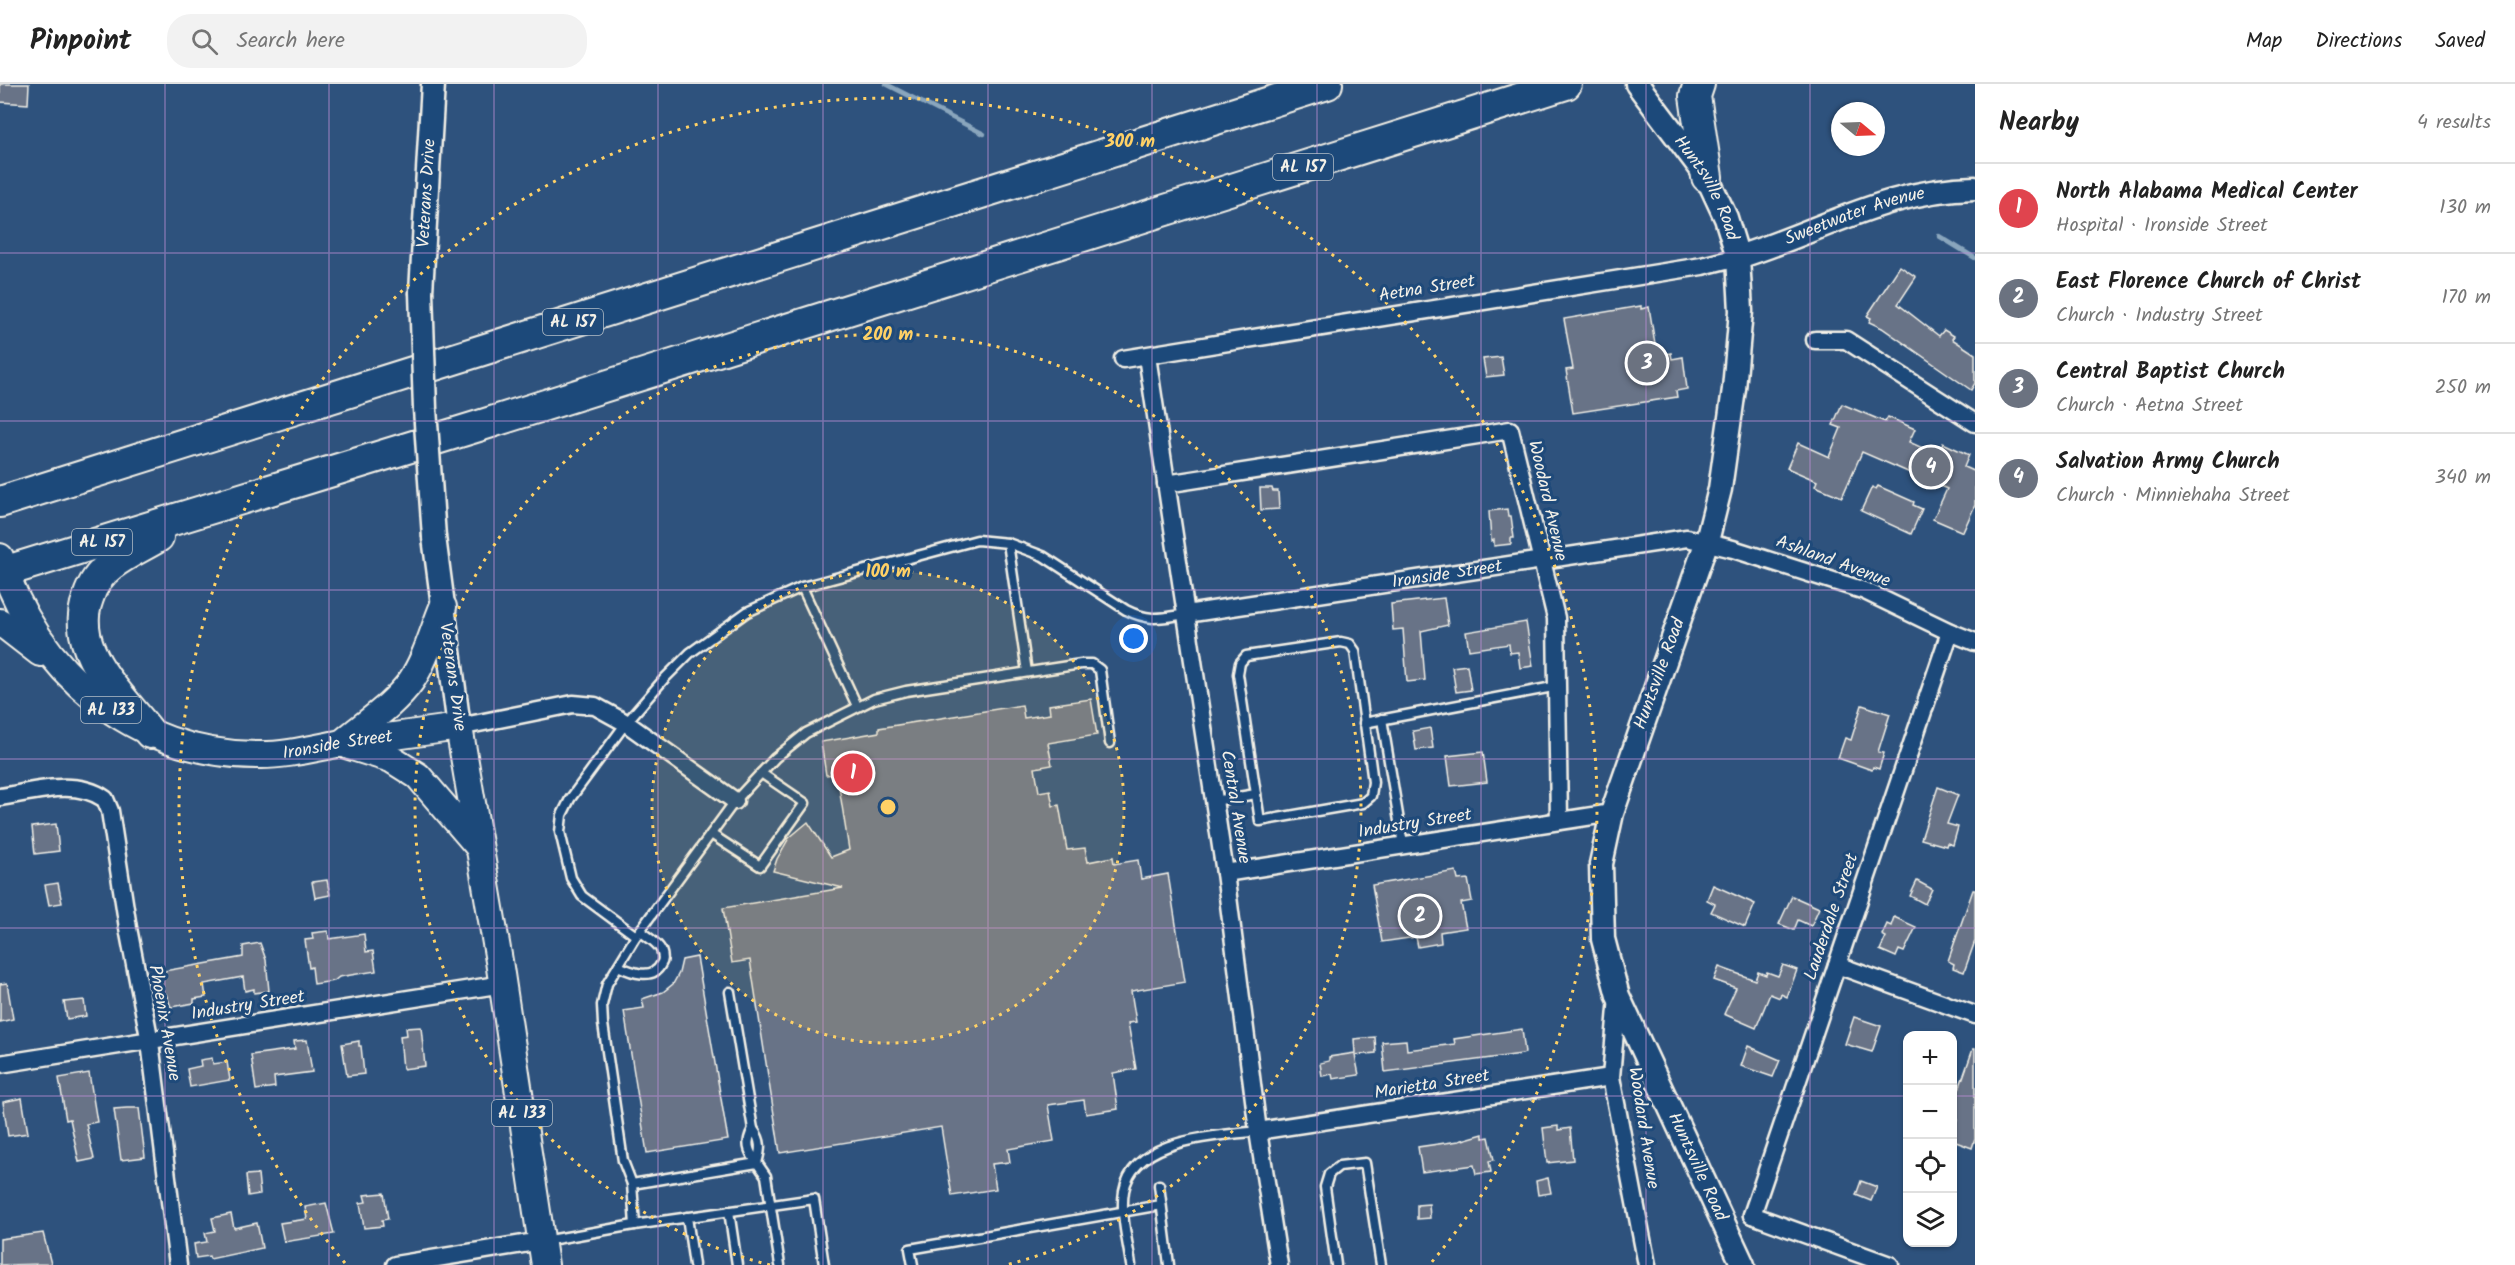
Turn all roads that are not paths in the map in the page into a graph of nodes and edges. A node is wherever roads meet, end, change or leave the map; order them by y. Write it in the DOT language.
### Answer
graph roads {
  1 [pos="433,84"];
  2 [pos="1327,84"];
  3 [pos="1566,84"];
  4 [pos="1637,84"];
  5 [pos="1698,84"];
  6 [pos="1707,177"];
  7 [pos="1975,188"];
  8 [pos="1738,257"];
  9 [pos="1815,340"];
  10 [pos="1147,356"];
  11 [pos="1123,359"];
  12 [pos="1975,423"];
  13 [pos="1166,484"];
  14 [pos="0,502"];
  15 [pos="199,513"];
  16 [pos="1707,541"];
  17 [pos="1008,543"];
  18 [pos="1541,560"];
  19 [pos="2,567"];
  20 [pos="802,587"];
  21 [pos="443,607"];
  22 [pos="1186,614"];
  23 [pos="0,622"];
  24 [pos="1950,632"];
  25 [pos="1975,642"];
  26 [pos="1027,672"];
  27 [pos="75,682"];
  28 [pos="1558,686"];
  29 [pos="857,706"];
  30 [pos="1382,719"];
  31 [pos="626,723"];
  32 [pos="1364,723"];
  33 [pos="459,727"];
  34 [pos="150,733"];
  35 [pos="340,744"];
  36 [pos="1110,744"];
  37 [pos="761,773"];
  38 [pos="1256,794"];
  39 [pos="0,797"];
  40 [pos="735,801"];
  41 [pos="1214,801"];
  42 [pos="1612,813"];
  43 [pos="1559,821"];
  44 [pos="711,834"];
  45 [pos="1403,845"];
  46 [pos="478,847"];
  47 [pos="1225,873"];
  48 [pos="638,934"];
  49 [pos="1837,965"];
  50 [pos="618,966"];
  51 [pos="503,984"];
  52 [pos="730,992"];
  53 [pos="1618,996"];
  54 [pos="1975,1015"];
  55 [pos="150,1042"];
  56 [pos="0,1064"];
  57 [pos="1611,1077"];
  58 [pos="1258,1131"];
  59 [pos="757,1163"];
  60 [pos="632,1184"];
  61 [pos="1159,1185"];
  62 [pos="771,1205"];
  63 [pos="1161,1205"];
  64 [pos="729,1211"];
  65 [pos="1123,1212"];
  66 [pos="1752,1215"];
  67 [pos="687,1217"];
  68 [pos="635,1225"];
  69 [pos="1728,1231"];
  70 [pos="543,1253"];
  71 [pos="178,1265"];
  72 [pos="395,1265"];
  73 [pos="694,1265"];
  74 [pos="737,1265"];
  75 [pos="780,1265"];
  76 [pos="824,1265"];
  77 [pos="913,1265"];
  78 [pos="1131,1265"];
  79 [pos="1169,1265"];
  80 [pos="1279,1265"];
  81 [pos="1336,1265"];
  82 [pos="1381,1265"];
  83 [pos="1647,1265"];
  84 [pos="1743,1265"];
  85 [pos="1890,1265"];
  1 -- 21 [label="main road, Veterans Drive, bridge"];
  2 -- 14 [label="highway, AL 157"];
  3 -- 15 [label="highway, AL 157"];
  4 -- 6 [label="main road, Huntsville Road"];
  5 -- 6 [label="highway"];
  6 -- 8 [label="main road, Huntsville Road"];
  7 -- 8 [label="main road, Sweetwater Avenue"];
  8 -- 10 [label="street, Aetna Street"];
  8 -- 16 [label="main road, Huntsville Road"];
  9 -- 12 [label="street"];
  10 -- 11 [label="street, Aetna Street"];
  10 -- 13 [label="street, Central Avenue"];
  13 -- 18 [label="street, Woodard Avenue"];
  13 -- 22 [label="street, Central Avenue"];
  15 -- 19 [label="highway, AL 157"];
  15 -- 34 [label="highway"];
  16 -- 18 [label="street, Ironside Street"];
  16 -- 24 [label="street, Ashland Avenue"];
  16 -- 42 [label="main road, Huntsville Road"];
  17 -- 20 [label="lane"];
  17 -- 22 [label="lane"];
  17 -- 26 [label="lane"];
  18 -- 22 [label="street, Ironside Street"];
  18 -- 28 [label="street, Woodard Avenue"];
  19 -- 27 [label="main road, Ironside Street / AL 133"];
  20 -- 29 [label="lane"];
  20 -- 31 [label="lane"];
  21 -- 33 [label="main road, Veterans Drive"];
  21 -- 35 [label="main road"];
  22 -- 41 [label="street, Central Avenue"];
  23 -- 27 [label="main road"];
  24 -- 25 [label="street, Ashland Avenue"];
  24 -- 49 [label="street, Lauderdale Street"];
  26 -- 29 [label="lane"];
  26 -- 36 [label="lane"];
  27 -- 34 [label="main road, Ironside Street / AL 133"];
  28 -- 30 [label="lane"];
  28 -- 43 [label="street, Woodard Avenue"];
  29 -- 37 [label="lane"];
  30 -- 32 [label="lane"];
  30 -- 45 [label="lane"];
  31 -- 33 [label="street, Ironside Street"];
  31 -- 40 [label="street, Ironside Street"];
  31 -- 48 [label="lane"];
  32 -- 38 [label="lane"];
  32 -- 38 [label="lane"];
  33 -- 35 [label="main road, Ironside Street / AL 133"];
  33 -- 46 [label="main road, Veterans Drive / AL 133"];
  34 -- 35 [label="main road, Ironside Street / AL 133"];
  35 -- 46 [label="main road"];
  37 -- 40 [label="lane"];
  37 -- 44 [label="lane"];
  38 -- 41 [label="lane"];
  39 -- 55 [label="street, Phoenix Avenue"];
  40 -- 44 [label="lane"];
  41 -- 47 [label="street, Central Avenue"];
  42 -- 43 [label="street, Industry Street"];
  42 -- 53 [label="main road, Huntsville Road"];
  43 -- 45 [label="street, Industry Street"];
  44 -- 48 [label="lane"];
  45 -- 47 [label="street, Industry Street"];
  46 -- 51 [label="main road, Veterans Drive / AL 133"];
  47 -- 58 [label="street, Central Avenue"];
  48 -- 50 [label="lane"];
  48 -- 50 [label="lane"];
  49 -- 54 [label="street"];
  49 -- 66 [label="street, Lauderdale Street"];
  50 -- 60 [label="lane"];
  51 -- 55 [label="street, Industry Street"];
  51 -- 70 [label="main road, Veterans Drive / AL 133"];
  52 -- 59 [label="lane"];
  53 -- 57 [label="street, Woodard Avenue"];
  53 -- 69 [label="main road, Huntsville Road"];
  55 -- 56 [label="street, Industry Street"];
  55 -- 71 [label="street, Phoenix Avenue"];
  57 -- 58 [label="street, Marietta Street"];
  57 -- 83 [label="street, Woodard Avenue"];
  58 -- 65 [label="lane"];
  58 -- 80 [label="street, Central Avenue"];
  59 -- 60 [label="lane"];
  59 -- 62 [label="lane"];
  60 -- 68 [label="lane"];
  61 -- 63 [label="lane"];
  62 -- 64 [label="lane"];
  62 -- 75 [label="lane"];
  62 -- 76 [label="lane"];
  63 -- 65 [label="lane"];
  63 -- 79 [label="lane"];
  64 -- 67 [label="lane"];
  64 -- 74 [label="lane"];
  65 -- 77 [label="lane"];
  65 -- 78 [label="lane"];
  66 -- 69 [label="street"];
  66 -- 85 [label="street"];
  67 -- 68 [label="lane"];
  67 -- 73 [label="lane"];
  68 -- 70 [label="lane"];
  69 -- 84 [label="main road, Huntsville Road"];
  70 -- 72 [label="street"];
  81 -- 82 [label="lane"];
}
